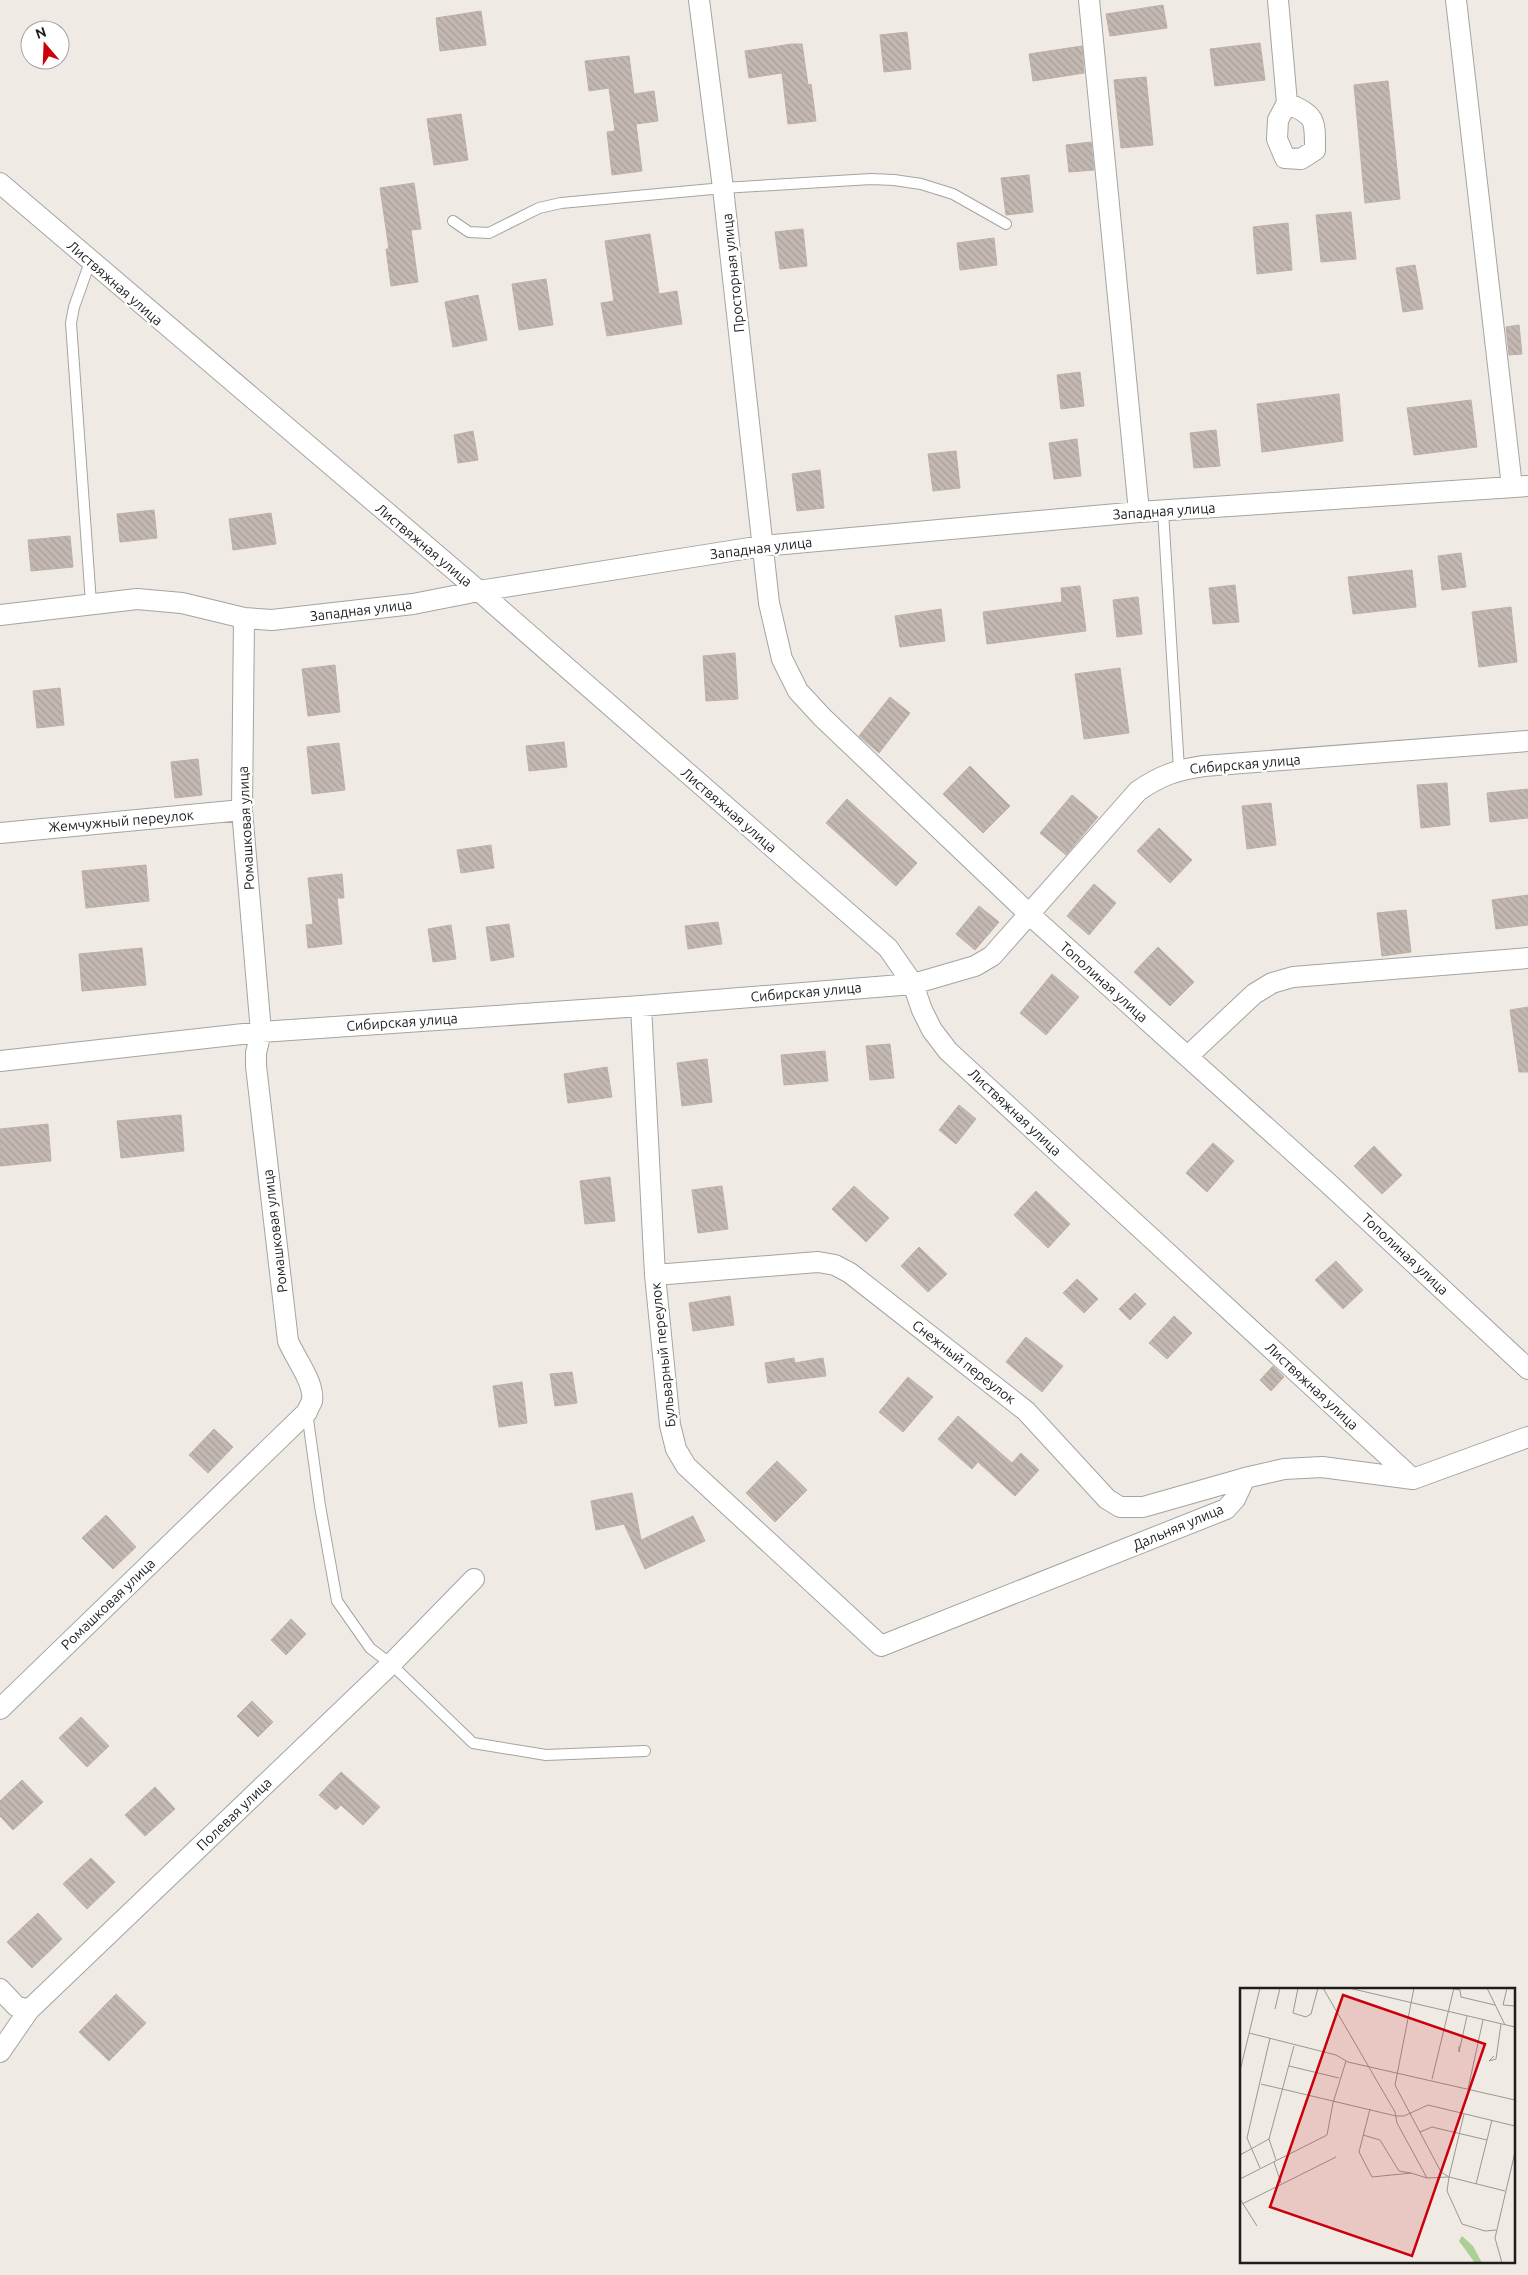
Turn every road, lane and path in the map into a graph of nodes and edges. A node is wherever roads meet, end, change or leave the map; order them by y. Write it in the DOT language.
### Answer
graph roads {
  1 [pos="699,0"];
  2 [pos="1089,0"];
  3 [pos="1278,0"];
  4 [pos="1456,0"];
  5 [pos="1287,103"];
  6 [pos="0,183"];
  7 [pos="723,188"];
  8 [pos="453,221"];
  9 [pos="1006,224"];
  10 [pos="90,262"];
  11 [pos="1520,487"];
  12 [pos="1163,511"];
  13 [pos="1139,512"];
  14 [pos="762,546"];
  15 [pos="479,592"];
  16 [pos="91,603"];
  17 [pos="0,615"];
  18 [pos="244,618"];
  19 [pos="1528,741"];
  20 [pos="1179,770"];
  21 [pos="242,810"];
  22 [pos="0,833"];
  23 [pos="1029,914"];
  24 [pos="1528,958"];
  25 [pos="913,984"];
  26 [pos="641,1006"];
  27 [pos="261,1032"];
  28 [pos="1188,1056"];
  29 [pos="0,1061"];
  30 [pos="654,1275"];
  31 [pos="1528,1369"];
  32 [pos="307,1412"];
  33 [pos="1528,1437"];
  34 [pos="1245,1478"];
  35 [pos="1413,1479"];
  36 [pos="474,1579"];
  37 [pos="881,1646"];
  38 [pos="391,1664"];
  39 [pos="0,1709"];
  40 [pos="646,1751"];
  41 [pos="0,1989"];
  42 [pos="29,2010"];
  43 [pos="0,2052"];
  1 -- 7 [label="street, Просторная улица"];
  2 -- 13 [label="street"];
  3 -- 5 [label="street"];
  4 -- 11 [label="street"];
  6 -- 10 [label="street, Листвяжная улица"];
  7 -- 8 [label="lane"];
  7 -- 9 [label="lane"];
  7 -- 14 [label="street, Просторная улица"];
  10 -- 15 [label="street, Листвяжная улица"];
  10 -- 16 [label="lane"];
  11 -- 12 [label="street, Западная улица"];
  12 -- 13 [label="street, Западная улица"];
  12 -- 20 [label="lane"];
  13 -- 14 [label="street, Западная улица"];
  14 -- 15 [label="street, Западная улица"];
  14 -- 23 [label="street, Тополиная улица"];
  15 -- 18 [label="street, Западная улица"];
  15 -- 25 [label="street, Листвяжная улица"];
  16 -- 17 [label="street, Западная улица"];
  16 -- 18 [label="street, Западная улица"];
  18 -- 21 [label="street, Ромашковая улица"];
  19 -- 20 [label="street, Сибирская улица"];
  20 -- 23 [label="street, Сибирская улица"];
  21 -- 22 [label="street, Жемчужный переулок"];
  21 -- 27 [label="street, Ромашковая улица"];
  23 -- 25 [label="street, Сибирская улица"];
  23 -- 28 [label="street, Тополиная улица"];
  24 -- 28 [label="street"];
  25 -- 26 [label="street, Сибирская улица"];
  25 -- 35 [label="street, Листвяжная улица"];
  26 -- 27 [label="street, Сибирская улица"];
  26 -- 30 [label="street, Бульварный переулок"];
  27 -- 29 [label="street, Сибирская улица"];
  27 -- 32 [label="street, Ромашковая улица"];
  28 -- 31 [label="street, Тополиная улица"];
  30 -- 34 [label="street, Снежный переулок"];
  30 -- 37 [label="street, Бульварный переулок"];
  32 -- 38 [label="lane"];
  32 -- 39 [label="street, Ромашковая улица"];
  33 -- 35 [label="street"];
  34 -- 35 [label="street"];
  34 -- 37 [label="street, Дальняя улица"];
  36 -- 38 [label="street, Полевая улица"];
  38 -- 40 [label="lane"];
  38 -- 42 [label="street, Полевая улица"];
  41 -- 42 [label="street"];
  42 -- 43 [label="street, Полевая улица"];
}
